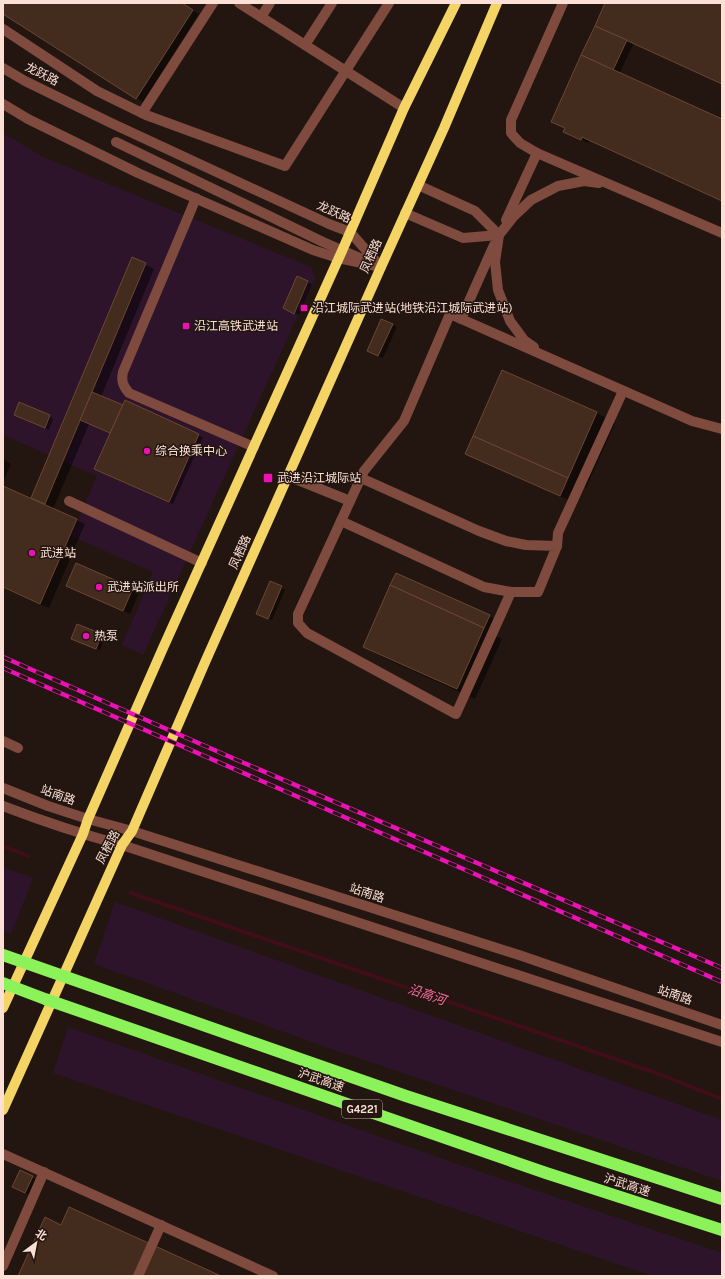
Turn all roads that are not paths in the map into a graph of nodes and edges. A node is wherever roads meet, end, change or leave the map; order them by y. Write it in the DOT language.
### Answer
graph roads {
  1 [pos="213,3"];
  2 [pos="239,3"];
  3 [pos="270,3"];
  4 [pos="332,3"];
  5 [pos="389,3"];
  6 [pos="456,3"];
  7 [pos="497,3"];
  8 [pos="562,3"];
  9 [pos="261,17"];
  10 [pos="3,29"];
  11 [pos="306,45"];
  12 [pos="3,68"];
  13 [pos="346,71"];
  14 [pos="3,104"];
  15 [pos="404,108"];
  16 [pos="142,113"];
  17 [pos="116,142"];
  18 [pos="537,153"];
  19 [pos="611,184"];
  20 [pos="418,185"];
  21 [pos="196,198"];
  22 [pos="405,213"];
  23 [pos="350,232"];
  24 [pos="722,233"];
  25 [pos="499,235"];
  26 [pos="340,255"];
  27 [pos="381,267"];
  28 [pos="461,319"];
  29 [pos="547,357"];
  30 [pos="622,391"];
  31 [pos="722,429"];
  32 [pos="254,447"];
  33 [pos="288,476"];
  34 [pos="360,478"];
  35 [pos="69,501"];
  36 [pos="350,501"];
  37 [pos="341,521"];
  38 [pos="557,546"];
  39 [pos="202,563"];
  40 [pos="511,592"];
  41 [pos="3,741"];
  42 [pos="18,748"];
  43 [pos="3,788"];
  44 [pos="3,806"];
  45 [pos="88,819"];
  46 [pos="132,831"];
  47 [pos="83,834"];
  48 [pos="122,845"];
  49 [pos="3,955"];
  50 [pos="3,983"];
  51 [pos="3,1008"];
  52 [pos="722,1025"];
  53 [pos="722,1042"];
  54 [pos="3,1110"];
  55 [pos="3,1154"];
  56 [pos="44,1172"];
  57 [pos="722,1199"];
  58 [pos="160,1225"];
  59 [pos="722,1230"];
  60 [pos="3,1266"];
  61 [pos="138,1276"];
  62 [pos="273,1276"];
  1 -- 16 [label="street"];
  2 -- 9 [label="street"];
  3 -- 9 [label="street"];
  4 -- 11 [label="street"];
  5 -- 13 [label="street"];
  6 -- 15 [label="main road"];
  7 -- 20 [label="main road, 凤栖路"];
  8 -- 18 [label="street"];
  9 -- 11 [label="street"];
  10 -- 16 [label="street"];
  11 -- 13 [label="street"];
  12 -- 23 [label="street, 龙跃路"];
  13 -- 15 [label="street"];
  13 -- 16 [label="street"];
  14 -- 21 [label="street"];
  15 -- 23 [label="main road"];
  17 -- 26 [label="street"];
  18 -- 19 [label="street"];
  18 -- 25 [label="street"];
  19 -- 24 [label="street"];
  19 -- 25 [label="street"];
  20 -- 22 [label="main road, 凤栖路"];
  20 -- 25 [label="street"];
  21 -- 26 [label="street"];
  21 -- 32 [label="street"];
  22 -- 25 [label="street"];
  22 -- 27 [label="main road, 凤栖路"];
  23 -- 26 [label="main road"];
  23 -- 27 [label="street, 龙跃路"];
  25 -- 28 [label="street"];
  25 -- 29 [label="street"];
  26 -- 27 [label="street"];
  26 -- 32 [label="main road"];
  27 -- 33 [label="main road, 凤栖路"];
  28 -- 29 [label="street"];
  28 -- 34 [label="street"];
  29 -- 30 [label="street"];
  30 -- 31 [label="street"];
  30 -- 38 [label="street"];
  32 -- 39 [label="main road"];
  33 -- 36 [label="street"];
  33 -- 46 [label="main road, 凤栖路"];
  34 -- 36 [label="street"];
  34 -- 38 [label="street"];
  35 -- 39 [label="street"];
  36 -- 37 [label="street"];
  37 -- 40 [label="street"];
  37 -- 40 [label="street"];
  38 -- 40 [label="street"];
  39 -- 45 [label="main road"];
  41 -- 42 [label="street"];
  43 -- 45 [label="street, 站南路"];
  44 -- 47 [label="street"];
  45 -- 46 [label="street, 站南路"];
  45 -- 47 [label="main road"];
  46 -- 48 [label="main road, 凤栖路"];
  46 -- 52 [label="street, 站南路"];
  47 -- 48 [label="street"];
  47 -- 51 [label="main road"];
  48 -- 53 [label="street"];
  48 -- 54 [label="main road, 凤栖路"];
  49 -- 57 [label="highway, 沪武高速 / G4221, bridge"];
  50 -- 59 [label="highway, 沪武高速 / G4221, bridge"];
  55 -- 56 [label="street"];
  56 -- 58 [label="street"];
  56 -- 60 [label="street"];
  58 -- 61 [label="street"];
  58 -- 62 [label="street"];
}
